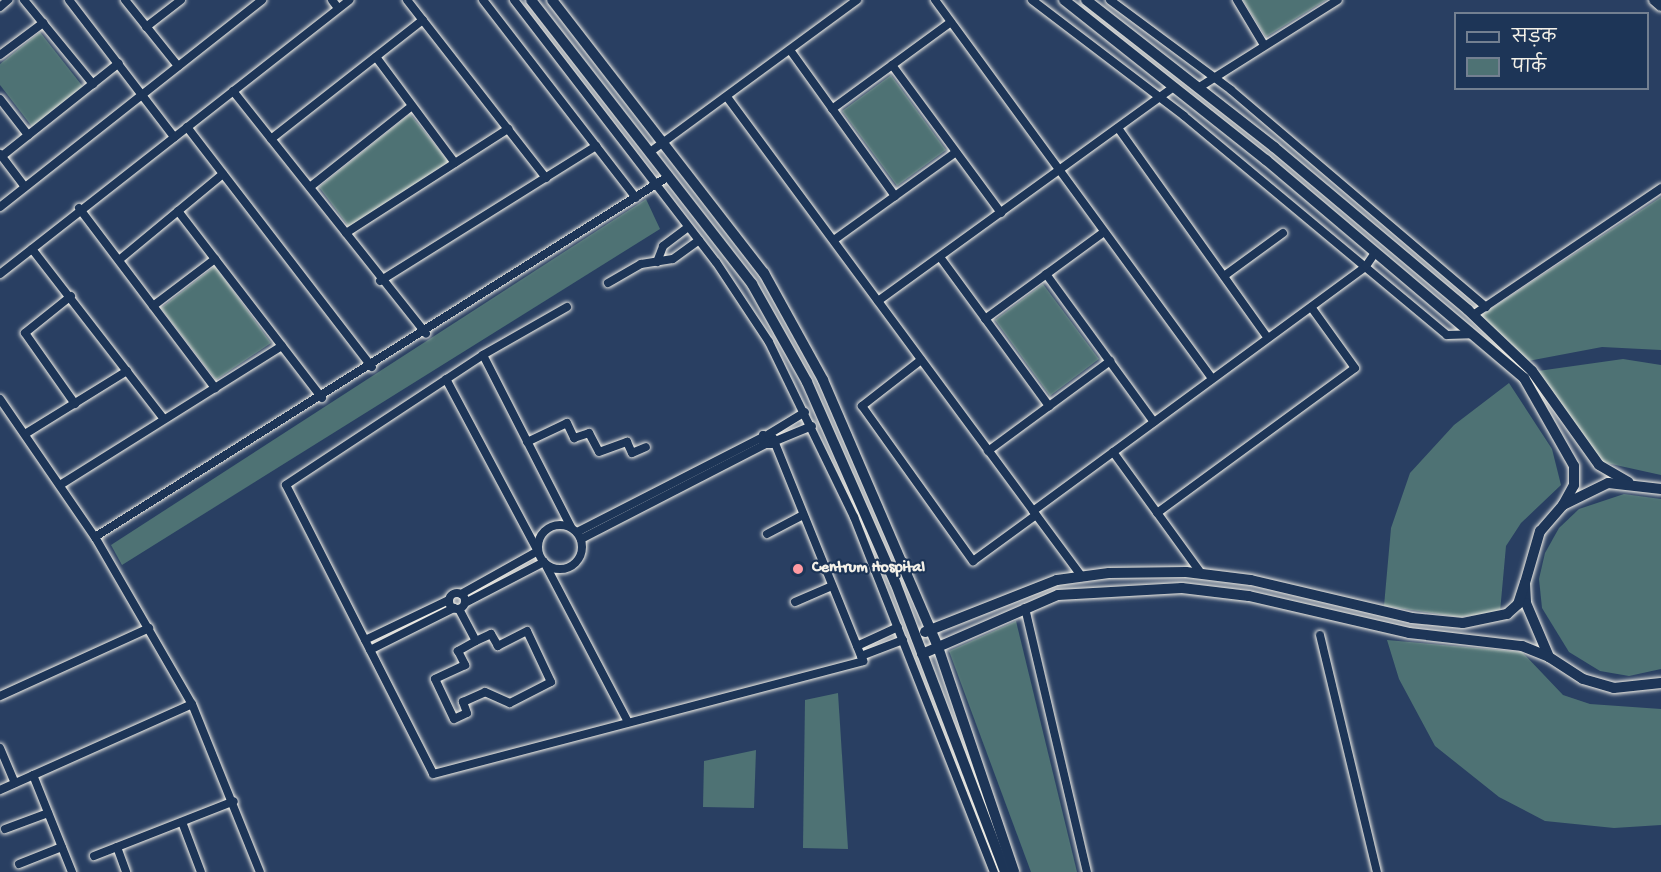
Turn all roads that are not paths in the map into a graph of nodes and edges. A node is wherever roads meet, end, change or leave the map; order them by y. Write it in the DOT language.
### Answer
graph roads {
  1 [pos="8,0"];
  2 [pos="24,0"];
  3 [pos="69,0"];
  4 [pos="125,0"];
  5 [pos="181,0"];
  6 [pos="262,0"];
  7 [pos="332,0"];
  8 [pos="349,0"];
  9 [pos="407,0"];
  10 [pos="483,0"];
  11 [pos="514,0"];
  12 [pos="531,0"];
  13 [pos="552,0"];
  14 [pos="857,0"];
  15 [pos="935,0"];
  16 [pos="1032,0"];
  17 [pos="1064,0"];
  18 [pos="1086,0"];
  19 [pos="1110,0"];
  20 [pos="1237,0"];
  21 [pos="1336,0"];
  22 [pos="1654,0"];
  23 [pos="1661,6"];
  24 [pos="0,7"];
  25 [pos="338,8"];
  26 [pos="423,20"];
  27 [pos="951,22"];
  28 [pos="43,23"];
  29 [pos="146,27"];
  30 [pos="1264,45"];
  31 [pos="790,50"];
  32 [pos="0,56"];
  33 [pos="376,57"];
  34 [pos="119,63"];
  35 [pos="892,65"];
  36 [pos="178,66"];
  37 [pos="1214,77"];
  38 [pos="93,84"];
  39 [pos="1174,87"];
  40 [pos="1198,88"];
  41 [pos="234,91"];
  42 [pos="143,93"];
  43 [pos="727,97"];
  44 [pos="1160,98"];
  45 [pos="0,99"];
  46 [pos="412,106"];
  47 [pos="832,109"];
  48 [pos="187,128"];
  49 [pos="1118,128"];
  50 [pos="508,129"];
  51 [pos="28,135"];
  52 [pos="174,137"];
  53 [pos="271,138"];
  54 [pos="663,143"];
  55 [pos="597,146"];
  56 [pos="650,152"];
  57 [pos="956,152"];
  58 [pos="1,155"];
  59 [pos="455,163"];
  60 [pos="1059,170"];
  61 [pos="223,174"];
  62 [pos="669,176"];
  63 [pos="546,178"];
  64 [pos="656,185"];
  65 [pos="25,188"];
  66 [pos="310,188"];
  67 [pos="1661,188"];
  68 [pos="895,196"];
  69 [pos="636,198"];
  70 [pos="0,207"];
  71 [pos="79,208"];
  72 [pos="178,211"];
  73 [pos="1001,213"];
  74 [pos="688,227"];
  75 [pos="1104,232"];
  76 [pos="346,233"];
  77 [pos="1283,233"];
  78 [pos="699,240"];
  79 [pos="834,240"];
  80 [pos="32,249"];
  81 [pos="1374,254"];
  82 [pos="940,257"];
  83 [pos="215,259"];
  84 [pos="119,260"];
  85 [pos="657,262"];
  86 [pos="1366,266"];
  87 [pos="0,274"];
  88 [pos="1046,274"];
  89 [pos="1224,276"];
  90 [pos="380,281"];
  91 [pos="608,283"];
  92 [pos="71,296"];
  93 [pos="878,301"];
  94 [pos="153,306"];
  95 [pos="1486,306"];
  96 [pos="567,307"];
  97 [pos="1311,307"];
  98 [pos="1473,315"];
  99 [pos="985,319"];
  100 [pos="426,334"];
  101 [pos="1474,334"];
  102 [pos="1268,338"];
  103 [pos="282,346"];
  104 [pos="483,355"];
  105 [pos="921,360"];
  106 [pos="1110,361"];
  107 [pos="372,367"];
  108 [pos="127,370"];
  109 [pos="446,379"];
  110 [pos="1212,379"];
  111 [pos="215,388"];
  112 [pos="322,398"];
  113 [pos="0,399"];
  114 [pos="75,404"];
  115 [pos="1049,406"];
  116 [pos="805,412"];
  117 [pos="163,418"];
  118 [pos="1154,422"];
  119 [pos="812,426"];
  120 [pos="25,434"];
  121 [pos="527,441"];
  122 [pos="768,441"];
  123 [pos="646,447"];
  124 [pos="988,451"];
  125 [pos="1113,452"];
  126 [pos="1628,482"];
  127 [pos="60,485"];
  128 [pos="1661,489"];
  129 [pos="1563,505"];
  130 [pos="1034,513"];
  131 [pos="1157,513"];
  132 [pos="803,515"];
  133 [pos="576,533"];
  134 [pos="767,534"];
  135 [pos="95,537"];
  136 [pos="538,551"];
  137 [pos="544,562"];
  138 [pos="1201,573"];
  139 [pos="1082,577"];
  140 [pos="1525,583"];
  141 [pos="832,586"];
  142 [pos="460,594"];
  143 [pos="449,600"];
  144 [pos="795,603"];
  145 [pos="459,607"];
  146 [pos="1025,608"];
  147 [pos="898,627"];
  148 [pos="149,628"];
  149 [pos="930,630"];
  150 [pos="916,635"];
  151 [pos="1320,635"];
  152 [pos="365,640"];
  153 [pos="903,640"];
  154 [pos="476,641"];
  155 [pos="857,646"];
  156 [pos="938,647"];
  157 [pos="370,650"];
  158 [pos="922,654"];
  159 [pos="861,656"];
  160 [pos="1549,657"];
  161 [pos="1661,683"];
  162 [pos="1648,687"];
  163 [pos="1661,691"];
  164 [pos="0,696"];
  165 [pos="192,704"];
  166 [pos="628,722"];
  167 [pos="0,748"];
  168 [pos="33,775"];
  169 [pos="15,783"];
  170 [pos="0,790"];
  171 [pos="234,801"];
  172 [pos="48,813"];
  173 [pos="182,822"];
  174 [pos="5,829"];
  175 [pos="62,847"];
  176 [pos="117,847"];
  177 [pos="94,856"];
  178 [pos="19,864"];
  179 [pos="72,872"];
  180 [pos="126,872"];
  181 [pos="201,872"];
  182 [pos="260,872"];
  183 [pos="994,872"];
  184 [pos="1005,872"];
  185 [pos="1014,872"];
  186 [pos="1087,872"];
  187 [pos="1377,872"];
  1 -- 24 [label="street"];
  2 -- 28 [label="street"];
  3 -- 34 [label="street"];
  4 -- 29 [label="street"];
  5 -- 29 [label="street"];
  6 -- 36 [label="street"];
  7 -- 25 [label="street"];
  8 -- 25 [label="street"];
  9 -- 26 [label="street"];
  10 -- 55 [label="street"];
  11 -- 64 [label="street"];
  12 -- 56 [label="street"];
  13 -- 54 [label="street"];
  14 -- 31 [label="street"];
  15 -- 27 [label="street"];
  16 -- 44 [label="street"];
  17 -- 39 [label="street"];
  18 -- 40 [label="street"];
  19 -- 37 [label="street"];
  20 -- 30 [label="street"];
  21 -- 30 [label="street"];
  22 -- 23 [label="street"];
  25 -- 41 [label="street"];
  26 -- 33 [label="street"];
  26 -- 50 [label="street"];
  27 -- 35 [label="street"];
  27 -- 60 [label="street"];
  28 -- 32 [label="street"];
  28 -- 38 [label="street"];
  29 -- 36 [label="street"];
  30 -- 37 [label="street"];
  31 -- 43 [label="street"];
  31 -- 47 [label="street"];
  33 -- 46 [label="street"];
  33 -- 53 [label="street"];
  34 -- 38 [label="street"];
  34 -- 42 [label="street"];
  35 -- 47 [label="street"];
  35 -- 57 [label="street"];
  36 -- 42 [label="street"];
  37 -- 40 [label="street"];
  37 -- 95 [label="street"];
  38 -- 51 [label="street"];
  39 -- 44 [label="street"];
  39 -- 81 [label="street"];
  40 -- 98 [label="street"];
  41 -- 48 [label="street"];
  41 -- 53 [label="street"];
  42 -- 52 [label="street"];
  42 -- 65 [label="street"];
  43 -- 54 [label="street"];
  43 -- 79 [label="street"];
  44 -- 49 [label="street"];
  44 -- 86 [label="street"];
  45 -- 51 [label="street"];
  46 -- 59 [label="street"];
  46 -- 66 [label="street"];
  47 -- 68 [label="street"];
  48 -- 52 [label="street"];
  48 -- 61 [label="street"];
  49 -- 60 [label="street"];
  49 -- 89 [label="street"];
  50 -- 59 [label="street"];
  50 -- 63 [label="street"];
  51 -- 58 [label="street"];
  52 -- 71 [label="street"];
  53 -- 66 [label="street"];
  54 -- 56 [label="street"];
  54 -- 149 [label="street"];
  55 -- 63 [label="street"];
  55 -- 69 [label="street"];
  56 -- 62 [label="street"];
  57 -- 68 [label="street"];
  57 -- 73 [label="street"];
  58 -- 65 [label="street"];
  59 -- 76 [label="street"];
  60 -- 73 [label="street"];
  60 -- 75 [label="street"];
  61 -- 72 [label="street"];
  61 -- 107 [label="street"];
  62 -- 64 [label="street"];
  62 -- 150 [label="street"];
  63 -- 90 [label="street"];
  64 -- 69 [label="street"];
  64 -- 74 [label="street"];
  65 -- 70 [label="street"];
  66 -- 76 [label="street"];
  67 -- 95 [label="street"];
  68 -- 79 [label="street"];
  69 -- 100 [label="street"];
  71 -- 80 [label="street"];
  71 -- 84 [label="street"];
  72 -- 83 [label="street"];
  72 -- 84 [label="street"];
  73 -- 82 [label="street"];
  74 -- 78 [label="street"];
  74 -- 85 [label="street"];
  75 -- 88 [label="street"];
  75 -- 110 [label="street"];
  76 -- 90 [label="street"];
  77 -- 89 [label="street"];
  78 -- 85 [label="street"];
  78 -- 116 [label="street"];
  79 -- 93 [label="street"];
  80 -- 87 [label="street"];
  80 -- 92 [label="street"];
  81 -- 86 [label="street"];
  81 -- 101 [label="street"];
  82 -- 93 [label="street"];
  82 -- 99 [label="street"];
  83 -- 94 [label="street"];
  83 -- 103 [label="street"];
  84 -- 94 [label="street"];
  85 -- 91 [label="street"];
  86 -- 97 [label="street"];
  86 -- 101 [label="street"];
  88 -- 99 [label="street"];
  88 -- 106 [label="street"];
  89 -- 102 [label="street"];
  90 -- 100 [label="street"];
  92 -- 108 [label="street"];
  92 -- 114 [label="street"];
  93 -- 105 [label="street"];
  94 -- 111 [label="street"];
  95 -- 98 [label="street"];
  96 -- 104 [label="street"];
  97 -- 102 [label="street"];
  97 -- 131 [label="street"];
  98 -- 126 [label="street"];
  99 -- 115 [label="street"];
  100 -- 107 [label="street"];
  101 -- 129 [label="street"];
  102 -- 110 [label="street"];
  103 -- 111 [label="street"];
  103 -- 112 [label="street"];
  104 -- 109 [label="street"];
  104 -- 121 [label="street"];
  105 -- 124 [label="street"];
  105 -- 130 [label="street"];
  106 -- 115 [label="street"];
  106 -- 118 [label="street"];
  107 -- 112 [label="street"];
  108 -- 114 [label="street"];
  108 -- 117 [label="street"];
  109 -- 136 [label="street"];
  109 -- 152 [label="street"];
  110 -- 118 [label="street"];
  111 -- 117 [label="street"];
  112 -- 135 [label="street"];
  113 -- 120 [label="street"];
  114 -- 120 [label="street"];
  115 -- 124 [label="street"];
  116 -- 119 [label="street"];
  116 -- 122 [label="street"];
  117 -- 127 [label="street"];
  118 -- 125 [label="street"];
  119 -- 122 [label="street"];
  119 -- 147 [label="street"];
  120 -- 127 [label="street"];
  121 -- 123 [label="street"];
  121 -- 133 [label="street"];
  122 -- 132 [label="street"];
  122 -- 133 [label="street"];
  124 -- 130 [label="street"];
  125 -- 130 [label="street"];
  125 -- 131 [label="street"];
  126 -- 128 [label="street"];
  126 -- 129 [label="street"];
  127 -- 135 [label="street"];
  129 -- 140 [label="street"];
  130 -- 139 [label="street"];
  131 -- 138 [label="street"];
  132 -- 134 [label="street"];
  132 -- 141 [label="street"];
  133 -- 136 [label="street"];
  133 -- 137 [label="street"];
  135 -- 148 [label="street"];
  136 -- 137 [label="street"];
  136 -- 142 [label="street"];
  137 -- 145 [label="street"];
  137 -- 166 [label="street"];
  138 -- 139 [label="street"];
  138 -- 140 [label="street"];
  139 -- 149 [label="street"];
  140 -- 160 [label="street"];
  141 -- 144 [label="street"];
  141 -- 155 [label="street"];
  142 -- 143 [label="street"];
  142 -- 145 [label="street"];
  143 -- 145 [label="street"];
  143 -- 152 [label="street"];
  145 -- 154 [label="street"];
  145 -- 157 [label="street"];
  146 -- 156 [label="street"];
  146 -- 160 [label="street"];
  146 -- 186 [label="street"];
  147 -- 153 [label="street"];
  147 -- 155 [label="street"];
  148 -- 164 [label="street"];
  148 -- 165 [label="street"];
  149 -- 150 [label="street"];
  149 -- 156 [label="street"];
  150 -- 158 [label="street"];
  151 -- 187 [label="street"];
  152 -- 157 [label="street"];
  153 -- 159 [label="street"];
  153 -- 183 [label="street"];
  154 -- 154 [label="street"];
  155 -- 159 [label="street"];
  156 -- 158 [label="street"];
  156 -- 185 [label="street"];
  157 -- 166 [label="street"];
  158 -- 184 [label="street"];
  159 -- 166 [label="street"];
  160 -- 162 [label="street"];
  161 -- 162 [label="street"];
  162 -- 163 [label="street"];
  165 -- 168 [label="street"];
  165 -- 171 [label="street"];
  167 -- 169 [label="street"];
  168 -- 169 [label="street"];
  168 -- 172 [label="street"];
  169 -- 170 [label="street"];
  171 -- 173 [label="street"];
  171 -- 182 [label="street"];
  172 -- 174 [label="street"];
  172 -- 175 [label="street"];
  173 -- 176 [label="street"];
  173 -- 181 [label="street"];
  175 -- 178 [label="street"];
  175 -- 179 [label="street"];
  176 -- 177 [label="street"];
  176 -- 180 [label="street"];
}
